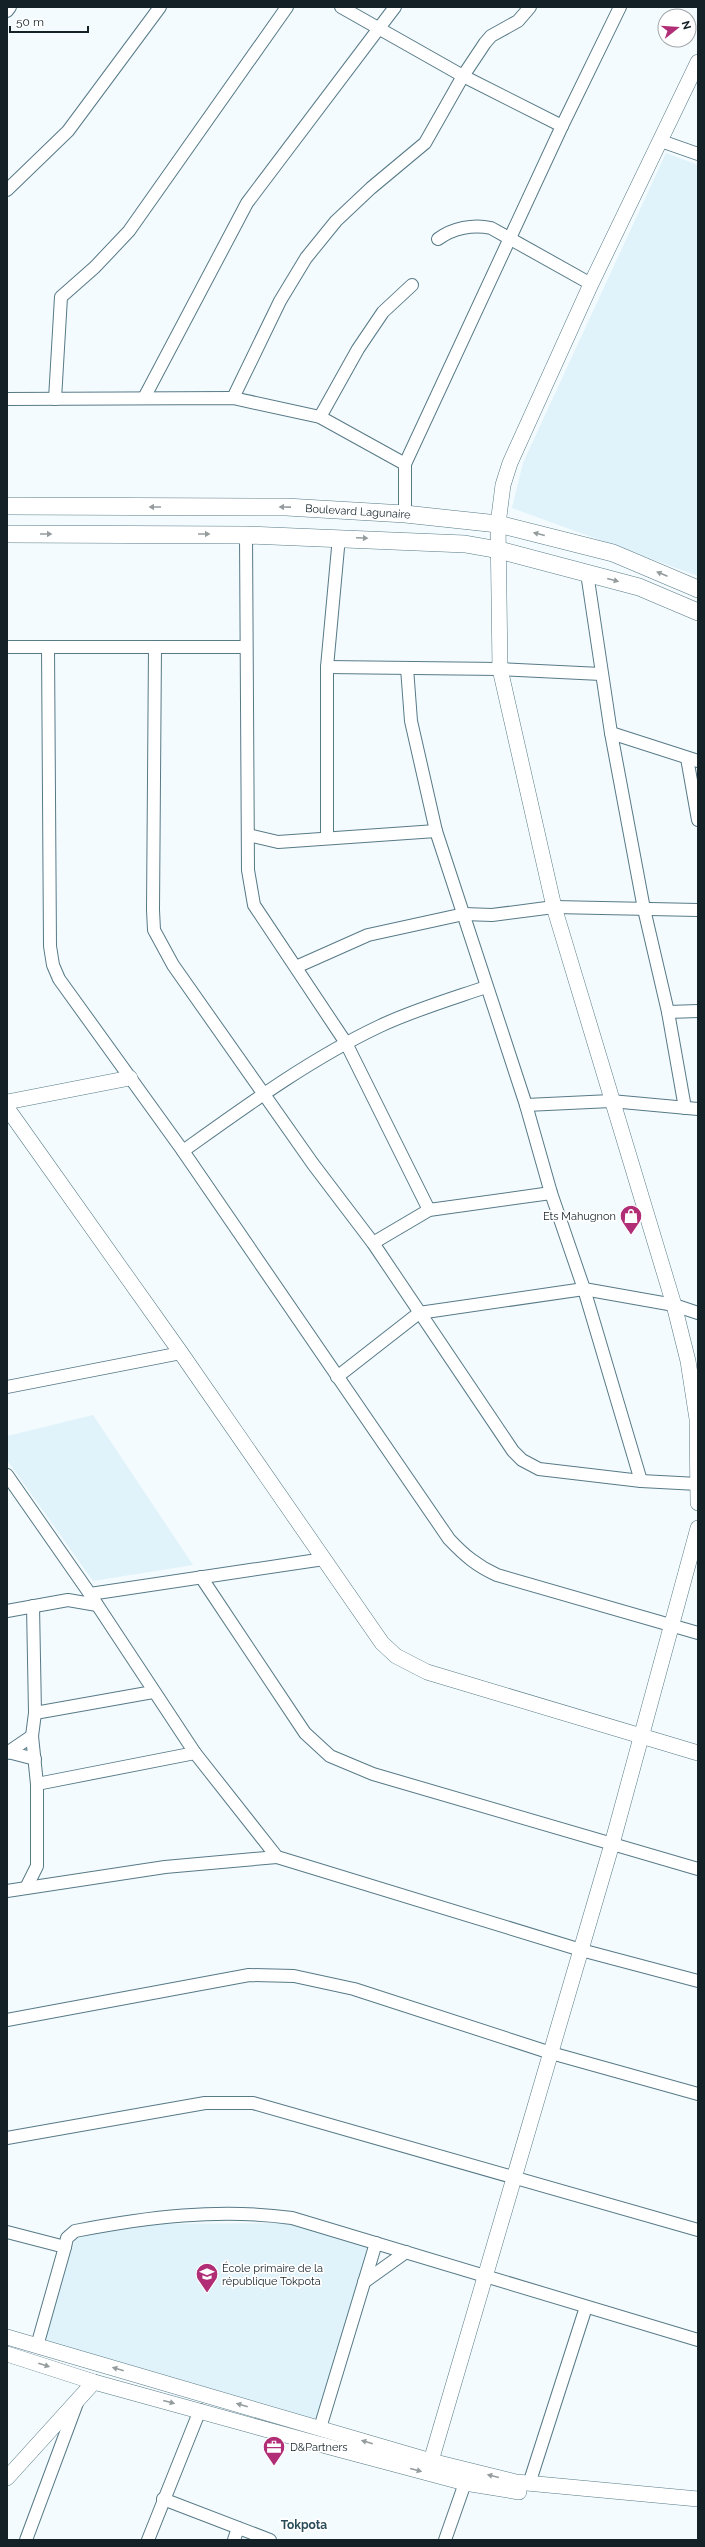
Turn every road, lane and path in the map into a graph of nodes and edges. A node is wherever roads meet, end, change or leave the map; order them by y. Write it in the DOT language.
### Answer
graph roads {
  1 [pos="10,7"];
  2 [pos="160,7"];
  3 [pos="287,7"];
  4 [pos="341,7"];
  5 [pos="395,7"];
  6 [pos="530,7"];
  7 [pos="620,7"];
  8 [pos="7,11"];
  9 [pos="378,30"];
  10 [pos="698,62"];
  11 [pos="463,76"];
  12 [pos="562,126"];
  13 [pos="661,141"];
  14 [pos="698,154"];
  15 [pos="7,190"];
  16 [pos="510,238"];
  17 [pos="438,239"];
  18 [pos="591,284"];
  19 [pos="412,285"];
  20 [pos="144,398"];
  21 [pos="233,398"];
  22 [pos="7,399"];
  23 [pos="55,399"];
  24 [pos="320,417"];
  25 [pos="405,464"];
  26 [pos="7,506"];
  27 [pos="405,514"];
  28 [pos="498,524"];
  29 [pos="7,534"];
  30 [pos="246,535"];
  31 [pos="339,537"];
  32 [pos="499,550"];
  33 [pos="587,573"];
  34 [pos="698,589"];
  35 [pos="698,612"];
  36 [pos="7,646"];
  37 [pos="48,647"];
  38 [pos="155,647"];
  39 [pos="246,648"];
  40 [pos="327,667"];
  41 [pos="407,668"];
  42 [pos="500,669"];
  43 [pos="601,674"];
  44 [pos="611,733"];
  45 [pos="692,759"];
  46 [pos="698,820"];
  47 [pos="436,831"];
  48 [pos="248,835"];
  49 [pos="327,837"];
  50 [pos="554,907"];
  51 [pos="644,909"];
  52 [pos="698,910"];
  53 [pos="464,914"];
  54 [pos="296,967"];
  55 [pos="486,987"];
  56 [pos="698,1011"];
  57 [pos="668,1012"];
  58 [pos="346,1043"];
  59 [pos="130,1078"];
  60 [pos="264,1094"];
  61 [pos="611,1101"];
  62 [pos="7,1102"];
  63 [pos="526,1105"];
  64 [pos="7,1108"];
  65 [pos="685,1108"];
  66 [pos="698,1109"];
  67 [pos="183,1151"];
  68 [pos="551,1193"];
  69 [pos="429,1210"];
  70 [pos="373,1243"];
  71 [pos="584,1289"];
  72 [pos="674,1305"];
  73 [pos="419,1313"];
  74 [pos="698,1313"];
  75 [pos="181,1352"];
  76 [pos="337,1377"];
  77 [pos="7,1387"];
  78 [pos="697,1420"];
  79 [pos="7,1475"];
  80 [pos="641,1481"];
  81 [pos="698,1484"];
  82 [pos="698,1503"];
  83 [pos="698,1528"];
  84 [pos="324,1559"];
  85 [pos="200,1577"];
  86 [pos="81,1581"];
  87 [pos="90,1594"];
  88 [pos="68,1600"];
  89 [pos="97,1605"];
  90 [pos="34,1606"];
  91 [pos="7,1610"];
  92 [pos="672,1625"];
  93 [pos="698,1633"];
  94 [pos="153,1692"];
  95 [pos="35,1713"];
  96 [pos="32,1736"];
  97 [pos="640,1737"];
  98 [pos="7,1752"];
  99 [pos="195,1753"];
  100 [pos="698,1753"];
  101 [pos="34,1759"];
  102 [pos="37,1784"];
  103 [pos="612,1844"];
  104 [pos="277,1857"];
  105 [pos="37,1866"];
  106 [pos="698,1869"];
  107 [pos="52,1883"];
  108 [pos="26,1888"];
  109 [pos="7,1891"];
  110 [pos="581,1950"];
  111 [pos="698,1981"];
  112 [pos="7,2020"];
  113 [pos="551,2053"];
  114 [pos="698,2094"];
  115 [pos="7,2138"];
  116 [pos="516,2178"];
  117 [pos="698,2230"];
  118 [pos="7,2232"];
  119 [pos="376,2243"];
  120 [pos="65,2247"];
  121 [pos="406,2252"];
  122 [pos="486,2278"];
  123 [pos="364,2282"];
  124 [pos="586,2307"];
  125 [pos="7,2337"];
  126 [pos="698,2340"];
  127 [pos="37,2346"];
  128 [pos="7,2354"];
  129 [pos="94,2382"];
  130 [pos="79,2398"];
  131 [pos="200,2410"];
  132 [pos="320,2428"];
  133 [pos="431,2461"];
  134 [pos="7,2478"];
  135 [pos="465,2483"];
  136 [pos="529,2484"];
  137 [pos="163,2499"];
  138 [pos="698,2499"];
  139 [pos="698,2510"];
  140 [pos="238,2528"];
  141 [pos="26,2540"];
  142 [pos="148,2540"];
  143 [pos="234,2540"];
  144 [pos="270,2540"];
  145 [pos="445,2540"];
  1 -- 8 [label="street"];
  2 -- 15 [label="street"];
  3 -- 23 [label="street"];
  4 -- 9 [label="street"];
  5 -- 9 [label="street"];
  6 -- 11 [label="street"];
  7 -- 12 [label="street"];
  9 -- 11 [label="street"];
  9 -- 20 [label="street"];
  10 -- 13 [label="street"];
  11 -- 12 [label="street"];
  11 -- 21 [label="street"];
  12 -- 16 [label="street"];
  13 -- 14 [label="street"];
  13 -- 18 [label="street"];
  16 -- 17 [label="street"];
  16 -- 18 [label="street"];
  16 -- 25 [label="street"];
  18 -- 28 [label="street"];
  19 -- 24 [label="street"];
  20 -- 21 [label="street"];
  20 -- 23 [label="street"];
  21 -- 24 [label="street"];
  22 -- 23 [label="street"];
  24 -- 25 [label="street"];
  25 -- 27 [label="street"];
  27 -- 26 [label="main road, Boulevard Lagunaire, one-way"];
  27 -- 28 [label="main road, Boulevard Lagunaire"];
  28 -- 32 [label="street"];
  34 -- 28 [label="main road, Boulevard Lagunaire, one-way"];
  29 -- 30 [label="main road, one-way"];
  30 -- 31 [label="main road"];
  30 -- 39 [label="street"];
  31 -- 32 [label="main road, one-way"];
  31 -- 40 [label="street"];
  32 -- 33 [label="main road"];
  32 -- 42 [label="street"];
  33 -- 35 [label="main road, one-way"];
  33 -- 43 [label="street"];
  36 -- 37 [label="street"];
  37 -- 38 [label="street"];
  37 -- 59 [label="street"];
  38 -- 39 [label="street"];
  38 -- 60 [label="street"];
  39 -- 48 [label="street"];
  40 -- 41 [label="street"];
  40 -- 49 [label="street"];
  41 -- 42 [label="street"];
  41 -- 47 [label="street"];
  42 -- 43 [label="street"];
  42 -- 50 [label="street"];
  43 -- 44 [label="street"];
  44 -- 45 [label="street"];
  44 -- 51 [label="street"];
  45 -- 46 [label="street"];
  47 -- 49 [label="street"];
  47 -- 53 [label="street"];
  48 -- 49 [label="street"];
  48 -- 54 [label="street"];
  50 -- 51 [label="street"];
  50 -- 53 [label="street"];
  50 -- 61 [label="street"];
  51 -- 52 [label="street"];
  51 -- 57 [label="street"];
  53 -- 54 [label="street"];
  53 -- 55 [label="street"];
  54 -- 58 [label="street"];
  55 -- 58 [label="street"];
  55 -- 63 [label="street"];
  56 -- 57 [label="street"];
  57 -- 65 [label="street"];
  58 -- 60 [label="street"];
  58 -- 69 [label="street"];
  59 -- 62 [label="street"];
  59 -- 67 [label="street"];
  60 -- 67 [label="street"];
  60 -- 70 [label="street"];
  61 -- 63 [label="street"];
  61 -- 65 [label="street"];
  61 -- 72 [label="street"];
  63 -- 68 [label="street"];
  64 -- 75 [label="street"];
  65 -- 66 [label="street"];
  67 -- 76 [label="street"];
  68 -- 69 [label="street"];
  68 -- 71 [label="street"];
  69 -- 70 [label="street"];
  70 -- 73 [label="street"];
  71 -- 72 [label="street"];
  71 -- 73 [label="street"];
  71 -- 80 [label="street"];
  72 -- 74 [label="street"];
  72 -- 78 [label="street"];
  73 -- 76 [label="street"];
  73 -- 80 [label="street"];
  75 -- 77 [label="street"];
  75 -- 84 [label="street"];
  76 -- 92 [label="street"];
  78 -- 81 [label="street"];
  79 -- 86 [label="street"];
  80 -- 81 [label="street"];
  81 -- 82 [label="street"];
  83 -- 92 [label="street"];
  84 -- 85 [label="street"];
  84 -- 97 [label="street"];
  85 -- 87 [label="street"];
  85 -- 103 [label="street"];
  86 -- 87 [label="street"];
  86 -- 88 [label="street"];
  87 -- 89 [label="street"];
  88 -- 89 [label="street"];
  88 -- 90 [label="street"];
  89 -- 94 [label="street"];
  90 -- 91 [label="street"];
  90 -- 95 [label="street"];
  92 -- 93 [label="street"];
  92 -- 97 [label="street"];
  94 -- 95 [label="street"];
  94 -- 99 [label="street"];
  95 -- 96 [label="street"];
  96 -- 98 [label="street"];
  96 -- 101 [label="street"];
  97 -- 100 [label="street"];
  97 -- 103 [label="street"];
  98 -- 101 [label="street"];
  99 -- 102 [label="street"];
  99 -- 104 [label="street"];
  101 -- 102 [label="street"];
  102 -- 105 [label="street"];
  103 -- 106 [label="street"];
  103 -- 110 [label="street"];
  104 -- 107 [label="street"];
  104 -- 110 [label="street"];
  105 -- 107 [label="street"];
  105 -- 108 [label="street"];
  107 -- 108 [label="street"];
  108 -- 109 [label="street"];
  110 -- 111 [label="street"];
  110 -- 113 [label="street"];
  112 -- 113 [label="street"];
  113 -- 114 [label="street"];
  113 -- 116 [label="street"];
  115 -- 116 [label="street"];
  116 -- 117 [label="street"];
  116 -- 122 [label="street"];
  118 -- 120 [label="street"];
  119 -- 120 [label="street"];
  119 -- 121 [label="street"];
  119 -- 123 [label="street"];
  120 -- 127 [label="street"];
  121 -- 122 [label="street"];
  121 -- 123 [label="street"];
  122 -- 124 [label="street"];
  122 -- 133 [label="street"];
  123 -- 132 [label="street"];
  124 -- 126 [label="street"];
  124 -- 136 [label="street"];
  125 -- 127 [label="street"];
  132 -- 127 [label="street, one-way"];
  128 -- 129 [label="street, one-way"];
  129 -- 130 [label="street"];
  129 -- 131 [label="street, one-way"];
  130 -- 134 [label="street"];
  130 -- 141 [label="street"];
  131 -- 135 [label="street, one-way"];
  131 -- 137 [label="street"];
  133 -- 132 [label="street, one-way"];
  136 -- 133 [label="street, one-way"];
  135 -- 139 [label="street"];
  135 -- 145 [label="street"];
  136 -- 138 [label="street"];
  137 -- 140 [label="street"];
  137 -- 142 [label="street"];
  140 -- 143 [label="street"];
  140 -- 144 [label="street"];
}
